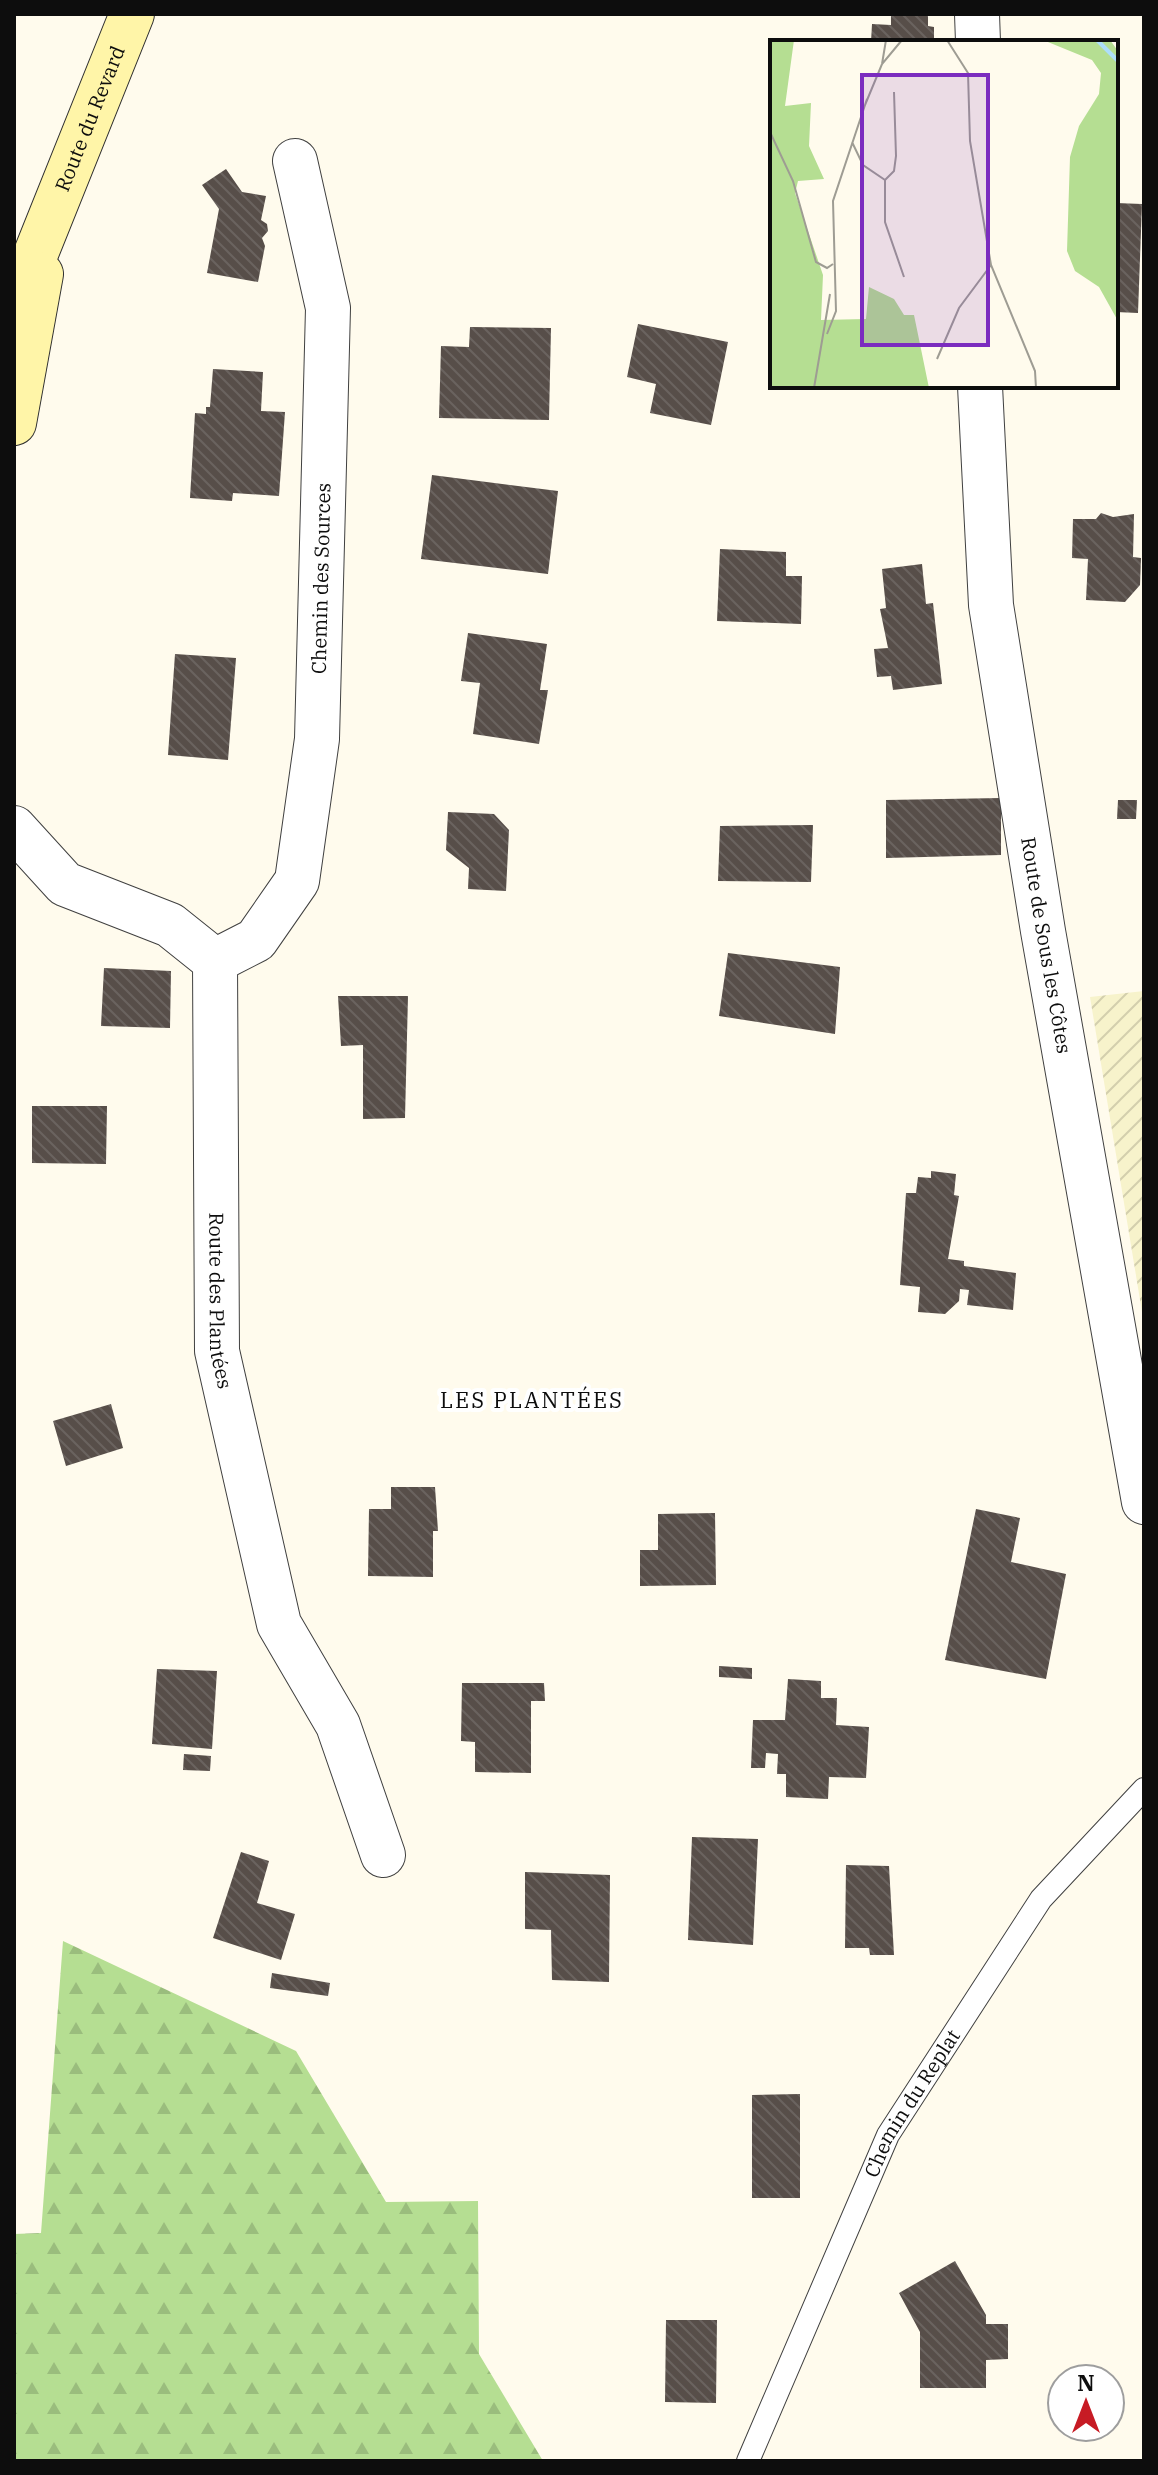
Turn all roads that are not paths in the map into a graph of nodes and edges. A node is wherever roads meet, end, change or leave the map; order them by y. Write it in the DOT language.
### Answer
graph roads {
  1 [pos="132,14"];
  2 [pos="977,14"];
  3 [pos="978,40"];
  4 [pos="295,161"];
  5 [pos="47,224"];
  6 [pos="14,308"];
  7 [pos="980,388"];
  8 [pos="14,423"];
  9 [pos="14,828"];
  10 [pos="215,961"];
  11 [pos="1144,1502"];
  12 [pos="1144,1789"];
  13 [pos="383,1855"];
  14 [pos="748,2461"];
  1 -- 5 [label="main road, Route du Revard"];
  2 -- 3 [label="street"];
  4 -- 10 [label="street, Chemin des Sources"];
  5 -- 6 [label="main road, Route du Revard"];
  5 -- 8 [label="main road, Route du Revard"];
  7 -- 11 [label="street, Route de Sous les Côtes"];
  9 -- 10 [label="street"];
  10 -- 13 [label="street, Route des Plantées"];
  12 -- 14 [label="lane, Chemin du Replat"];
}
